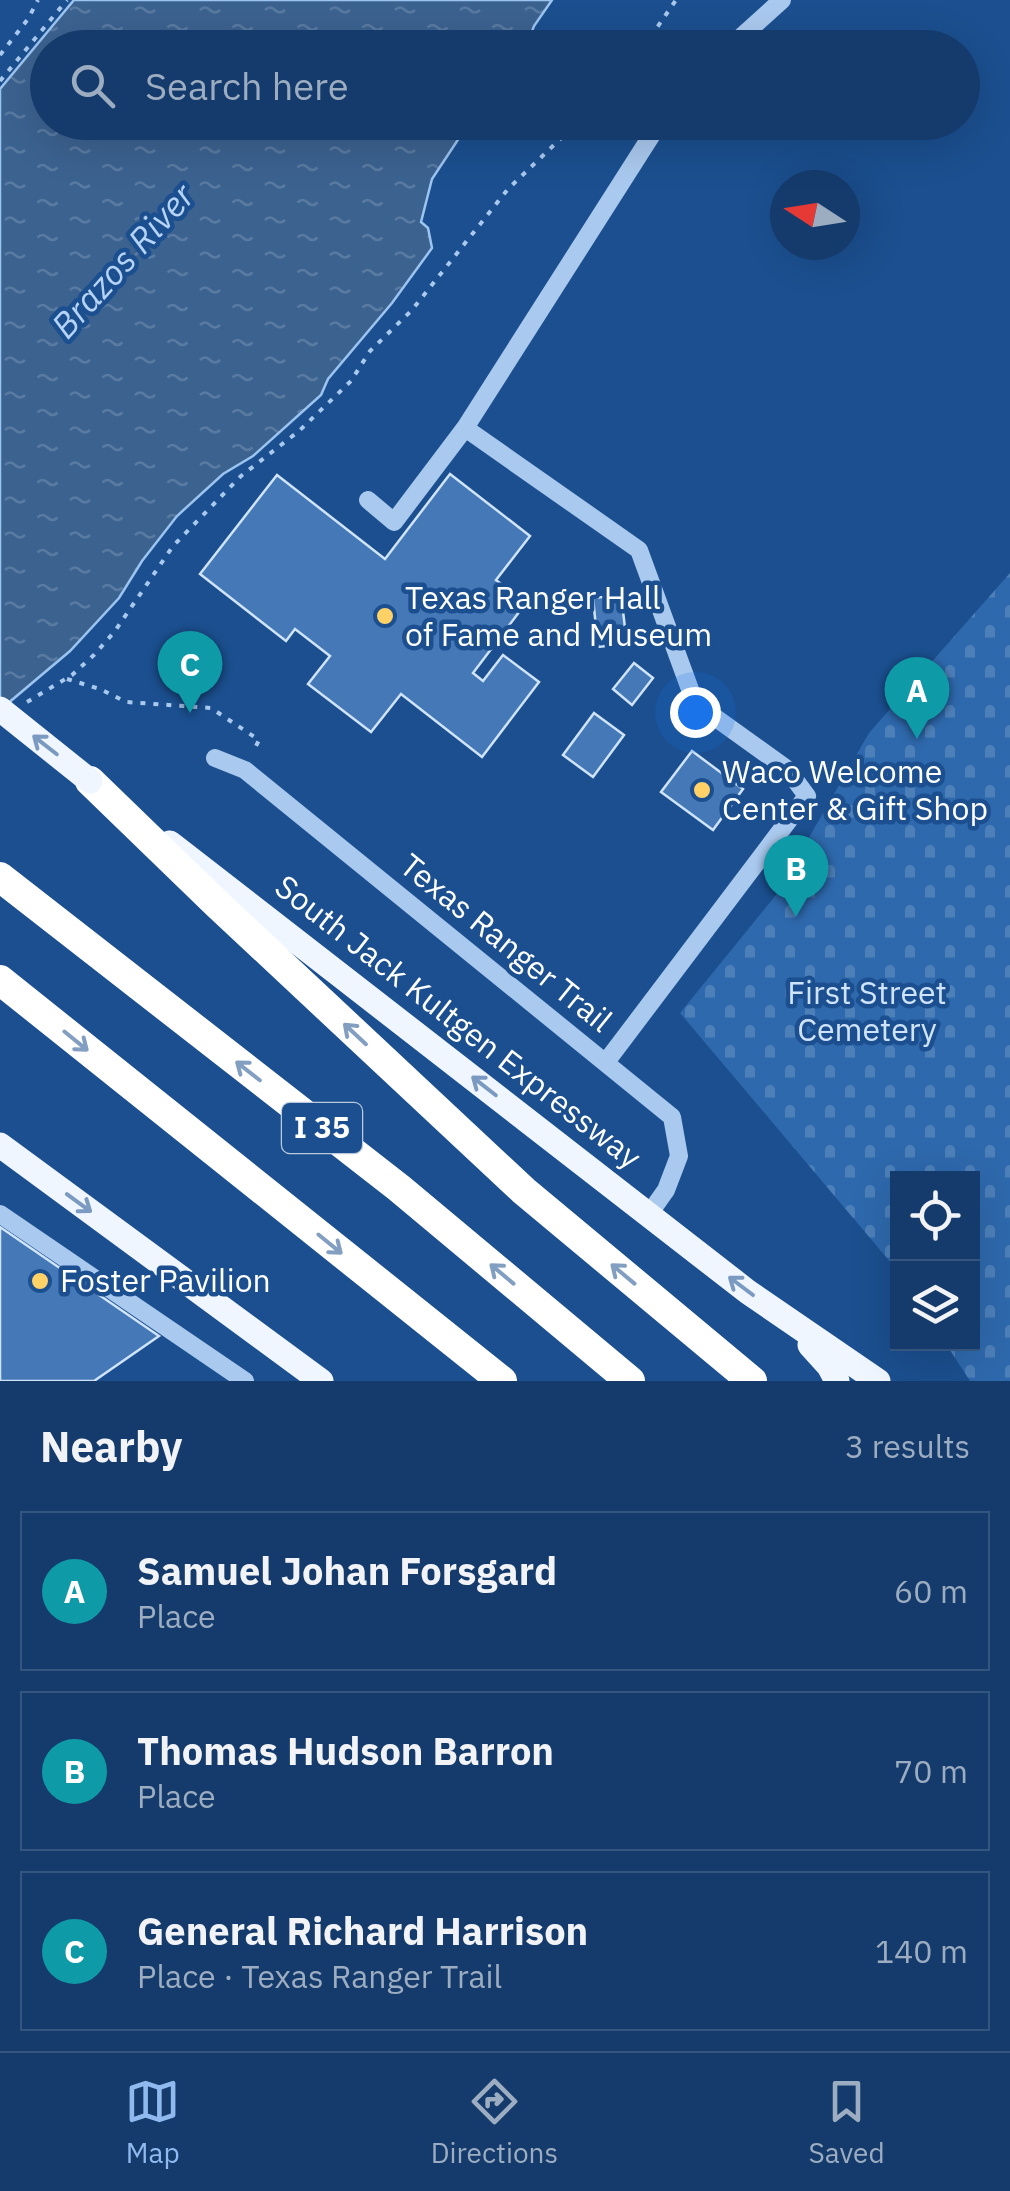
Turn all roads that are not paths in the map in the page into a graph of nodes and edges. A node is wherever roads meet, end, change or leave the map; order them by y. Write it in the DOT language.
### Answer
graph roads {
  1 [pos="782,0"];
  2 [pos="748,30"];
  3 [pos="649,140"];
  4 [pos="466,428"];
  5 [pos="368,500"];
  6 [pos="7,709"];
  7 [pos="215,758"];
  8 [pos="90,781"];
  9 [pos="4,880"];
  10 [pos="0,980"];
  11 [pos="606,1062"];
  12 [pos="0,1145"];
  13 [pos="0,1214"];
  14 [pos="648,1214"];
  15 [pos="785,1317"];
  16 [pos="245,1381"];
  17 [pos="321,1381"];
  18 [pos="502,1381"];
  19 [pos="630,1381"];
  20 [pos="752,1381"];
  21 [pos="837,1381"];
  22 [pos="878,1381"];
  1 -- 2 [label="street"];
  3 -- 4 [label="street"];
  4 -- 5 [label="street"];
  4 -- 11 [label="street"];
  8 -- 6 [label="main road, South Jack Kultgen Expressway, one-way, bridge"];
  7 -- 11 [label="street, Texas Ranger Trail"];
  14 -- 8 [label="main road, South Jack Kultgen Expressway, one-way"];
  20 -- 8 [label="highway, one-way"];
  19 -- 9 [label="highway, I 35, one-way"];
  10 -- 18 [label="highway, I 35, one-way"];
  11 -- 14 [label="street, Texas Ranger Trail"];
  12 -- 17 [label="main road, one-way"];
  13 -- 16 [label="street"];
  15 -- 14 [label="main road, South Jack Kultgen Expressway, one-way"];
  15 -- 21 [label="main road"];
  15 -- 22 [label="main road, South Jack Kultgen Expressway"];
}
